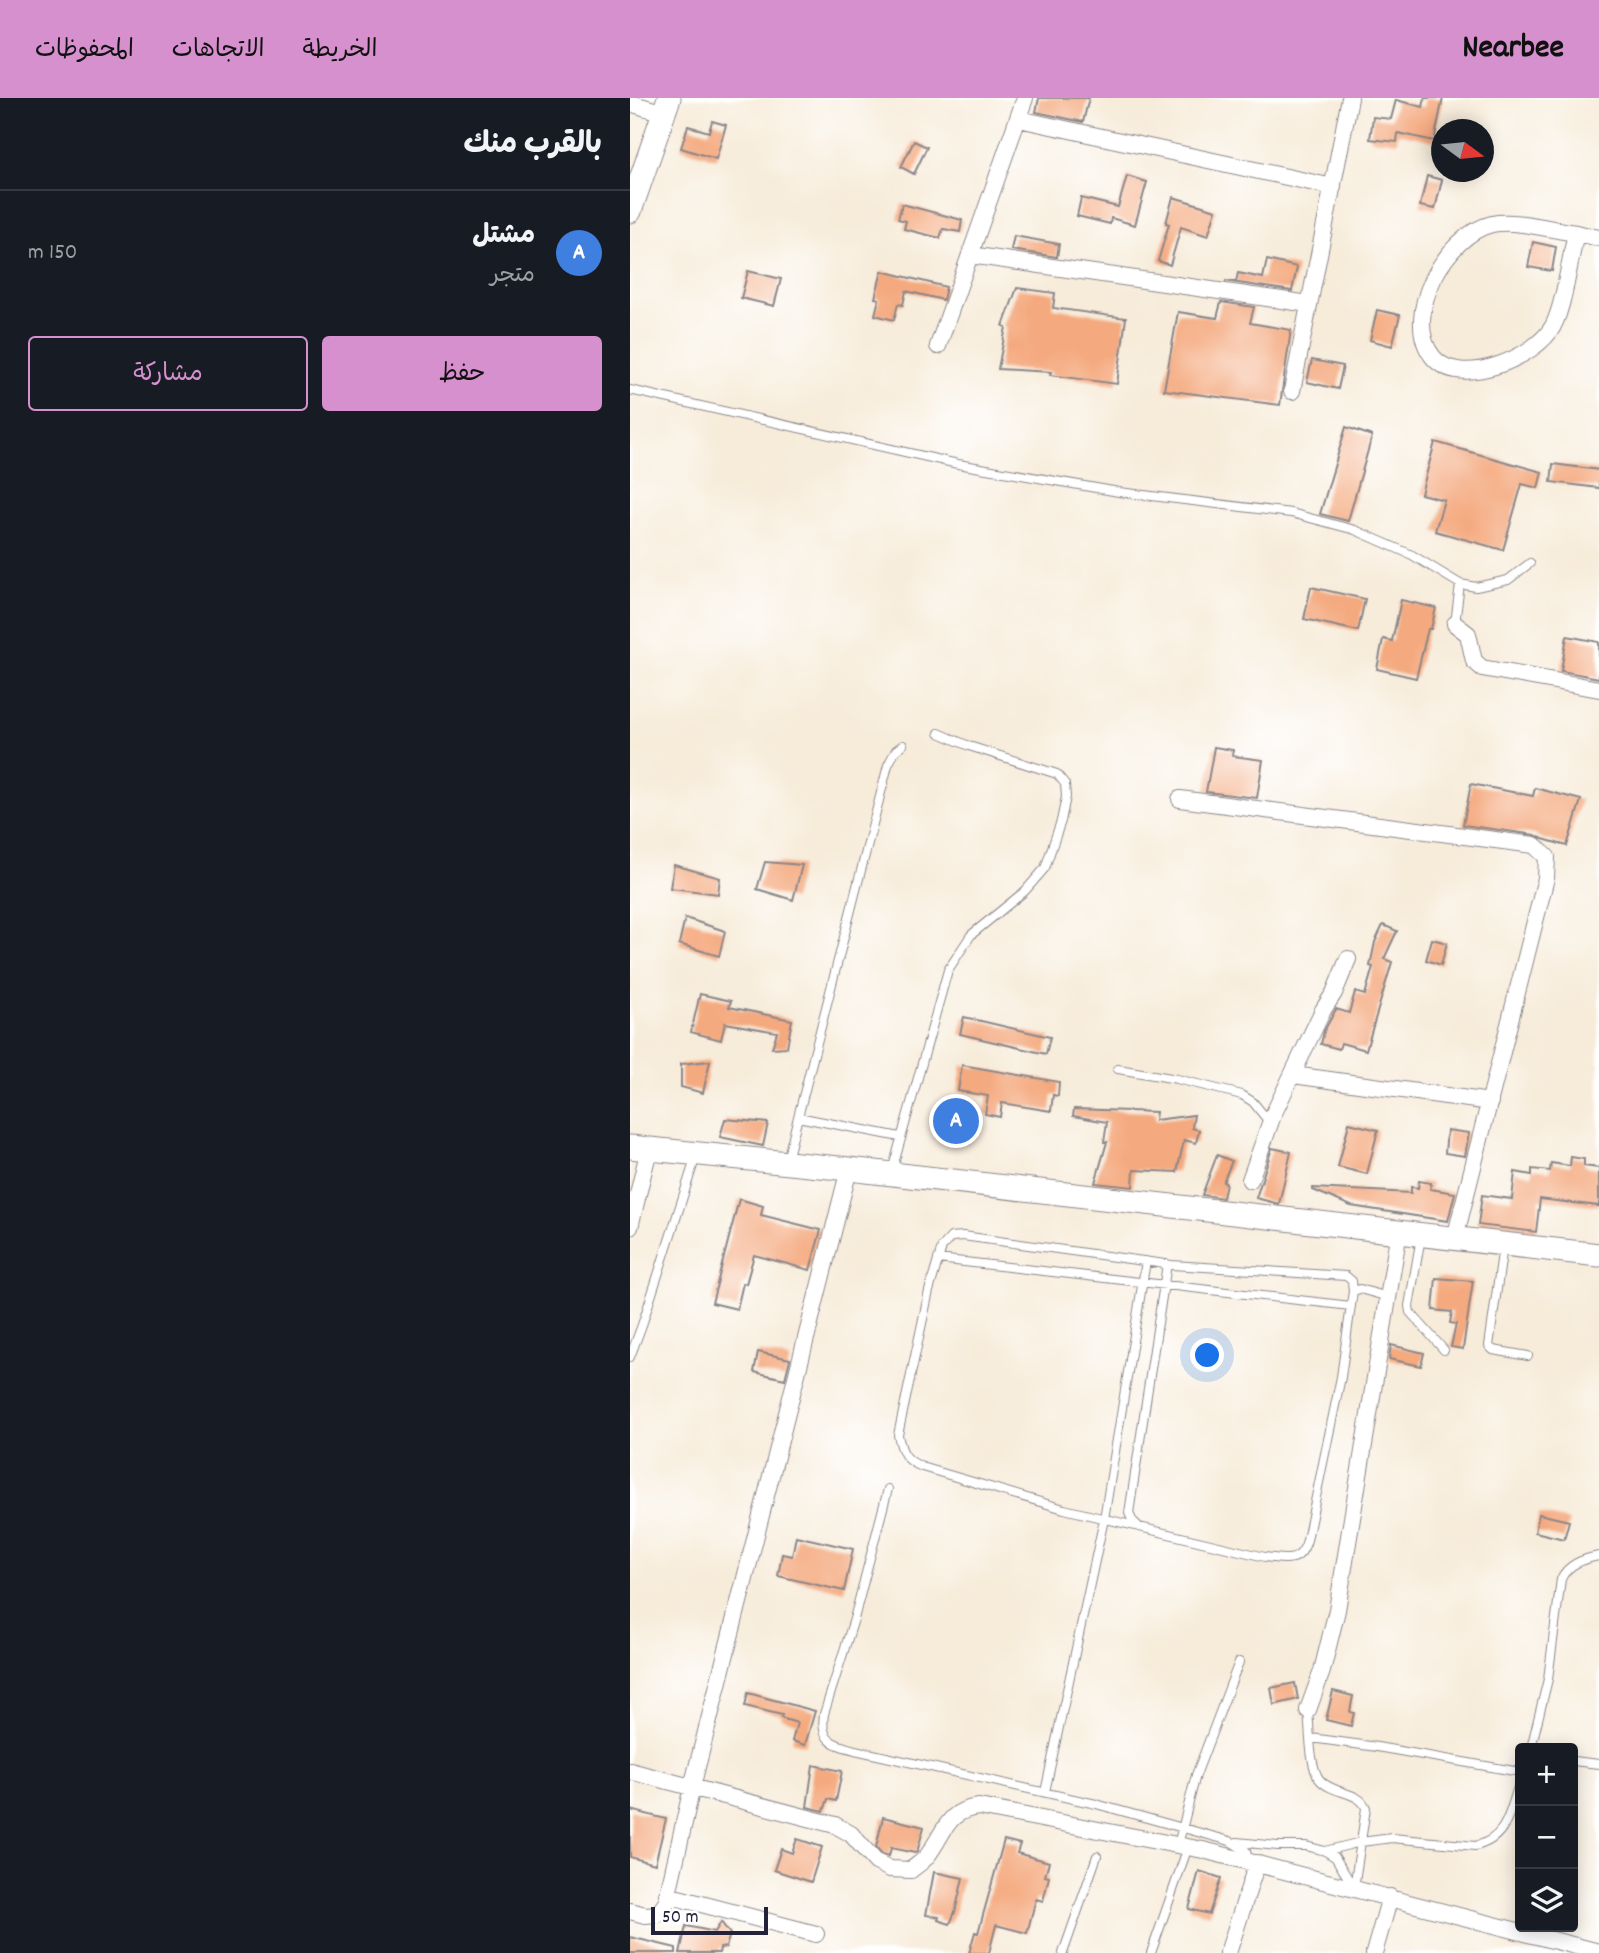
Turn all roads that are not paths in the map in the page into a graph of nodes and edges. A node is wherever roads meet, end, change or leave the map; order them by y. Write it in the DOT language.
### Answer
graph roads {
  1 [pos="1025,98"];
  2 [pos="1349,98"];
  3 [pos="630,103"];
  4 [pos="667,106"];
  5 [pos="1019,119"];
  6 [pos="1333,187"];
  7 [pos="630,211"];
  8 [pos="1576,233"];
  9 [pos="1599,238"];
  10 [pos="970,255"];
  11 [pos="1310,304"];
  12 [pos="938,346"];
  13 [pos="630,390"];
  14 [pos="1292,391"];
  15 [pos="1530,563"];
  16 [pos="1460,584"];
  17 [pos="1455,625"];
  18 [pos="1599,689"];
  19 [pos="939,733"];
  20 [pos="903,745"];
  21 [pos="1180,799"];
  22 [pos="1348,960"];
  23 [pos="1118,1069"];
  24 [pos="1293,1075"];
  25 [pos="1490,1102"];
  26 [pos="798,1117"];
  27 [pos="1270,1123"];
  28 [pos="900,1137"];
  29 [pos="639,1148"];
  30 [pos="696,1153"];
  31 [pos="786,1163"];
  32 [pos="849,1169"];
  33 [pos="891,1174"];
  34 [pos="1250,1180"];
  35 [pos="630,1227"];
  36 [pos="1410,1233"];
  37 [pos="1455,1238"];
  38 [pos="1504,1243"];
  39 [pos="1599,1255"];
  40 [pos="938,1259"];
  41 [pos="1146,1261"];
  42 [pos="1167,1264"];
  43 [pos="1142,1283"];
  44 [pos="1164,1285"];
  45 [pos="1353,1291"];
  46 [pos="1388,1297"];
  47 [pos="1351,1307"];
  48 [pos="1444,1350"];
  49 [pos="1528,1356"];
  50 [pos="630,1357"];
  51 [pos="888,1489"];
  52 [pos="1104,1519"];
  53 [pos="1141,1528"];
  54 [pos="1599,1556"];
  55 [pos="1239,1662"];
  56 [pos="1308,1710"];
  57 [pos="1311,1738"];
  58 [pos="1532,1743"];
  59 [pos="1578,1762"];
  60 [pos="1599,1764"];
  61 [pos="630,1771"];
  62 [pos="1515,1771"];
  63 [pos="692,1787"];
  64 [pos="1045,1792"];
  65 [pos="1515,1796"];
  66 [pos="1182,1828"];
  67 [pos="1230,1842"];
  68 [pos="1361,1842"];
  69 [pos="1183,1846"];
  70 [pos="1325,1851"];
  71 [pos="1097,1856"];
  72 [pos="1253,1862"];
  73 [pos="1354,1888"];
  74 [pos="667,1895"];
  75 [pos="1390,1897"];
  76 [pos="630,1912"];
  77 [pos="816,1934"];
  78 [pos="1599,1952"];
  79 [pos="1063,1953"];
  80 [pos="1151,1953"];
  81 [pos="1228,1953"];
  82 [pos="1374,1953"];
  1 -- 5 [label="street"];
  2 -- 6 [label="street"];
  3 -- 4 [label="street"];
  4 -- 7 [label="main road"];
  5 -- 6 [label="street"];
  5 -- 10 [label="street"];
  6 -- 11 [label="street"];
  8 -- 8 [label="street"];
  8 -- 9 [label="street"];
  10 -- 11 [label="street"];
  10 -- 12 [label="street"];
  11 -- 14 [label="street"];
  13 -- 16 [label="lane"];
  15 -- 16 [label="lane"];
  16 -- 17 [label="lane"];
  17 -- 18 [label="street"];
  19 -- 28 [label="lane"];
  20 -- 26 [label="lane"];
  21 -- 25 [label="street"];
  22 -- 24 [label="street"];
  23 -- 27 [label="lane"];
  24 -- 25 [label="street"];
  24 -- 27 [label="street"];
  25 -- 37 [label="street"];
  26 -- 28 [label="lane"];
  26 -- 31 [label="lane"];
  27 -- 34 [label="street"];
  28 -- 33 [label="lane"];
  29 -- 30 [label="main road"];
  29 -- 35 [label="street"];
  30 -- 31 [label="main road"];
  30 -- 50 [label="lane"];
  31 -- 32 [label="main road"];
  32 -- 33 [label="main road"];
  32 -- 63 [label="street"];
  33 -- 36 [label="main road"];
  36 -- 37 [label="main road"];
  36 -- 46 [label="street"];
  36 -- 48 [label="lane"];
  37 -- 38 [label="main road"];
  38 -- 39 [label="main road"];
  38 -- 49 [label="lane"];
  40 -- 41 [label="lane"];
  40 -- 43 [label="lane"];
  40 -- 52 [label="lane"];
  41 -- 42 [label="lane"];
  41 -- 43 [label="lane"];
  42 -- 44 [label="lane"];
  42 -- 45 [label="lane"];
  43 -- 44 [label="lane"];
  43 -- 52 [label="lane"];
  44 -- 47 [label="lane"];
  44 -- 53 [label="lane"];
  45 -- 46 [label="lane"];
  45 -- 47 [label="lane"];
  46 -- 56 [label="street"];
  47 -- 53 [label="lane"];
  51 -- 64 [label="lane"];
  52 -- 53 [label="lane"];
  52 -- 64 [label="lane"];
  54 -- 58 [label="lane"];
  55 -- 66 [label="lane"];
  56 -- 57 [label="lane"];
  57 -- 62 [label="lane"];
  57 -- 68 [label="lane"];
  59 -- 60 [label="lane"];
  61 -- 63 [label="street"];
  63 -- 69 [label="street"];
  63 -- 74 [label="street"];
  64 -- 66 [label="lane"];
  65 -- 68 [label="lane"];
  66 -- 67 [label="lane"];
  66 -- 69 [label="lane"];
  67 -- 70 [label="lane"];
  67 -- 72 [label="lane"];
  68 -- 70 [label="lane"];
  68 -- 73 [label="lane"];
  69 -- 72 [label="street"];
  69 -- 80 [label="lane"];
  70 -- 73 [label="lane"];
  71 -- 79 [label="lane"];
  72 -- 73 [label="street"];
  72 -- 81 [label="street"];
  73 -- 75 [label="street"];
  74 -- 76 [label="street"];
  74 -- 77 [label="street"];
  75 -- 78 [label="street"];
  75 -- 82 [label="street"];
}
